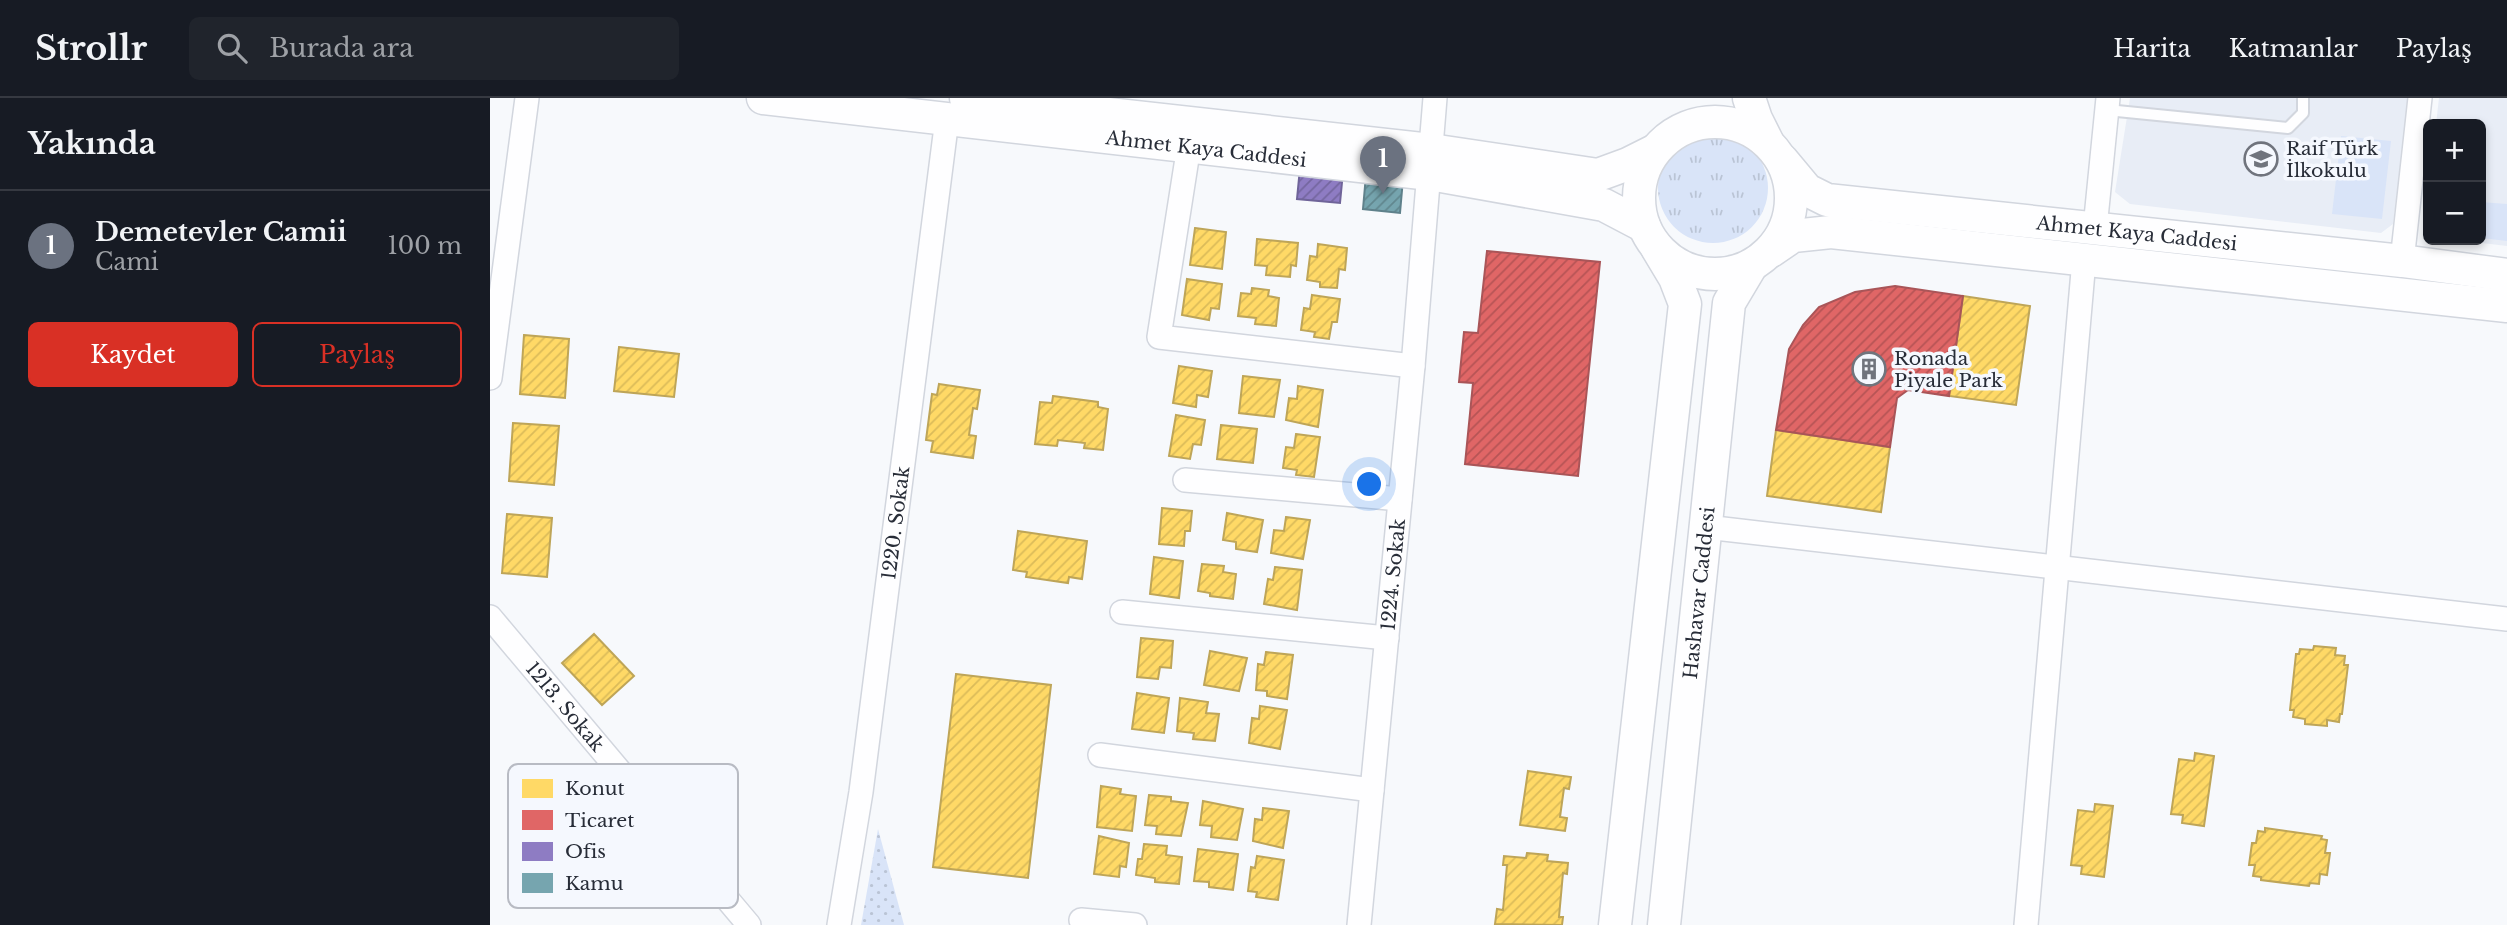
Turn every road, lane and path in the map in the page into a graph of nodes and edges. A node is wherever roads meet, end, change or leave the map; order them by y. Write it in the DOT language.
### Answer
graph roads {
  1 [pos="527,98"];
  2 [pos="763,98"];
  3 [pos="1435,98"];
  4 [pos="1704,98"];
  5 [pos="1749,98"];
  6 [pos="2303,98"];
  7 [pos="2420,98"];
  8 [pos="2107,104"];
  9 [pos="956,108"];
  10 [pos="1190,135"];
  11 [pos="1664,142"];
  12 [pos="1774,150"];
  13 [pos="1431,162"];
  14 [pos="2095,228"];
  15 [pos="1650,237"];
  16 [pos="1761,258"];
  17 [pos="2084,260"];
  18 [pos="2402,261"];
  19 [pos="2507,275"];
  20 [pos="2507,306"];
  21 [pos="1413,366"];
  22 [pos="490,382"];
  23 [pos="1185,480"];
  24 [pos="1400,499"];
  25 [pos="1706,527"];
  26 [pos="2058,569"];
  27 [pos="1122,612"];
  28 [pos="490,617"];
  29 [pos="2507,618"];
  30 [pos="1387,638"];
  31 [pos="1100,755"];
  32 [pos="614,764"];
  33 [pos="1373,790"];
  34 [pos="735,908"];
  35 [pos="1081,920"];
  36 [pos="749,925"];
  37 [pos="839,925"];
  38 [pos="1135,925"];
  39 [pos="1359,925"];
  40 [pos="1615,925"];
  41 [pos="1664,925"];
  42 [pos="2026,925"];
  1 -- 22 [label="street"];
  2 -- 9 [label="main road, Ahmet Kaya Caddesi"];
  3 -- 13 [label="street, 1224. Sokak"];
  4 -- 11 [label="main road"];
  5 -- 12 [label="main road"];
  6 -- 8 [label="lane"];
  7 -- 18 [label="street"];
  8 -- 14 [label="street"];
  9 -- 10 [label="main road, Ahmet Kaya Caddesi"];
  9 -- 37 [label="street, 1220. Sokak"];
  10 -- 13 [label="main road, Ahmet Kaya Caddesi"];
  10 -- 21 [label="street"];
  11 -- 12 [label="main road"];
  11 -- 13 [label="main road, Ahmet Kaya Caddesi"];
  11 -- 15 [label="main road"];
  12 -- 14 [label="main road, Ahmet Kaya Caddesi"];
  12 -- 16 [label="main road"];
  13 -- 15 [label="main road, Ahmet Kaya Caddesi"];
  13 -- 21 [label="street, 1224. Sokak"];
  14 -- 18 [label="main road, Ahmet Kaya Caddesi"];
  15 -- 16 [label="main road"];
  15 -- 40 [label="main road"];
  16 -- 17 [label="main road"];
  16 -- 25 [label="main road, Hashavar Caddesi"];
  17 -- 20 [label="main road"];
  17 -- 26 [label="street"];
  18 -- 19 [label="main road, Ahmet Kaya Caddesi"];
  21 -- 24 [label="street, 1224. Sokak"];
  23 -- 24 [label="street"];
  24 -- 30 [label="street, 1224. Sokak"];
  25 -- 26 [label="street"];
  25 -- 41 [label="main road, Hashavar Caddesi"];
  26 -- 29 [label="street"];
  26 -- 42 [label="street"];
  27 -- 30 [label="street"];
  28 -- 32 [label="street, 1213. Sokak"];
  30 -- 33 [label="street, 1224. Sokak"];
  31 -- 33 [label="street"];
  33 -- 39 [label="street, 1224. Sokak"];
  34 -- 36 [label="street, 1213. Sokak"];
  35 -- 38 [label="street"];
}
